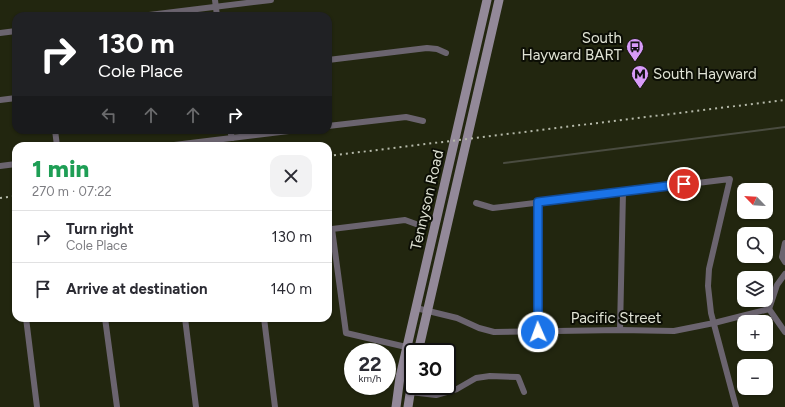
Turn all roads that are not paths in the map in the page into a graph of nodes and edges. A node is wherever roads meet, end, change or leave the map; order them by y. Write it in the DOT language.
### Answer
graph roads {
  1 [pos="271,0"];
  2 [pos="487,0"];
  3 [pos="500,0"];
  4 [pos="216,3"];
  5 [pos="164,12"];
  6 [pos="12,32"];
  7 [pos="0,33"];
  8 [pos="446,53"];
  9 [pos="332,60"];
  10 [pos="12,98"];
  11 [pos="0,100"];
  12 [pos="422,121"];
  13 [pos="332,126"];
  14 [pos="231,134"];
  15 [pos="264,134"];
  16 [pos="232,138"];
  17 [pos="199,142"];
  18 [pos="12,164"];
  19 [pos="0,166"];
  20 [pos="623,192"];
  21 [pos="538,202"];
  22 [pos="476,203"];
  23 [pos="416,224"];
  24 [pos="785,243"];
  25 [pos="785,262"];
  26 [pos="785,274"];
  27 [pos="416,308"];
  28 [pos="770,309"];
  29 [pos="428,311"];
  30 [pos="26,322"];
  31 [pos="106,322"];
  32 [pos="185,322"];
  33 [pos="264,322"];
  34 [pos="714,323"];
  35 [pos="620,330"];
  36 [pos="538,332"];
  37 [pos="785,332"];
  38 [pos="408,343"];
  39 [pos="421,343"];
  40 [pos="404,346"];
  41 [pos="404,363"];
  42 [pos="456,389"];
  43 [pos="524,392"];
  44 [pos="410,395"];
  45 [pos="37,407"];
  46 [pos="117,407"];
  47 [pos="196,407"];
  48 [pos="275,407"];
  49 [pos="396,407"];
  50 [pos="408,407"];
  51 [pos="736,407"];
  1 -- 4 [label="street"];
  2 -- 27 [label="main road, Tennyson Road"];
  3 -- 29 [label="main road, Tennyson Road"];
  4 -- 5 [label="street"];
  6 -- 7 [label="street"];
  8 -- 9 [label="street"];
  10 -- 11 [label="street"];
  12 -- 13 [label="street"];
  14 -- 16 [label="street"];
  15 -- 16 [label="street"];
  16 -- 17 [label="street"];
  18 -- 19 [label="street"];
  20 -- 21 [label="street"];
  20 -- 34 [label="street"];
  20 -- 35 [label="street"];
  21 -- 22 [label="street"];
  21 -- 36 [label="street"];
  23 -- 40 [label="street"];
  24 -- 25 [label="street"];
  26 -- 28 [label="street"];
  27 -- 29 [label="street, Pacific Street"];
  27 -- 38 [label="main road, Tennyson Road"];
  28 -- 34 [label="street, Pacific Street"];
  28 -- 37 [label="street"];
  29 -- 36 [label="street, Pacific Street"];
  29 -- 39 [label="main road, Tennyson Road"];
  30 -- 45 [label="street"];
  31 -- 46 [label="street"];
  32 -- 47 [label="street"];
  33 -- 48 [label="street"];
  34 -- 35 [label="street, Pacific Street"];
  34 -- 51 [label="street"];
  35 -- 36 [label="street, Pacific Street"];
  41 -- 49 [label="main road, Tennyson Road"];
  42 -- 43 [label="street"];
  44 -- 50 [label="main road"];
}
